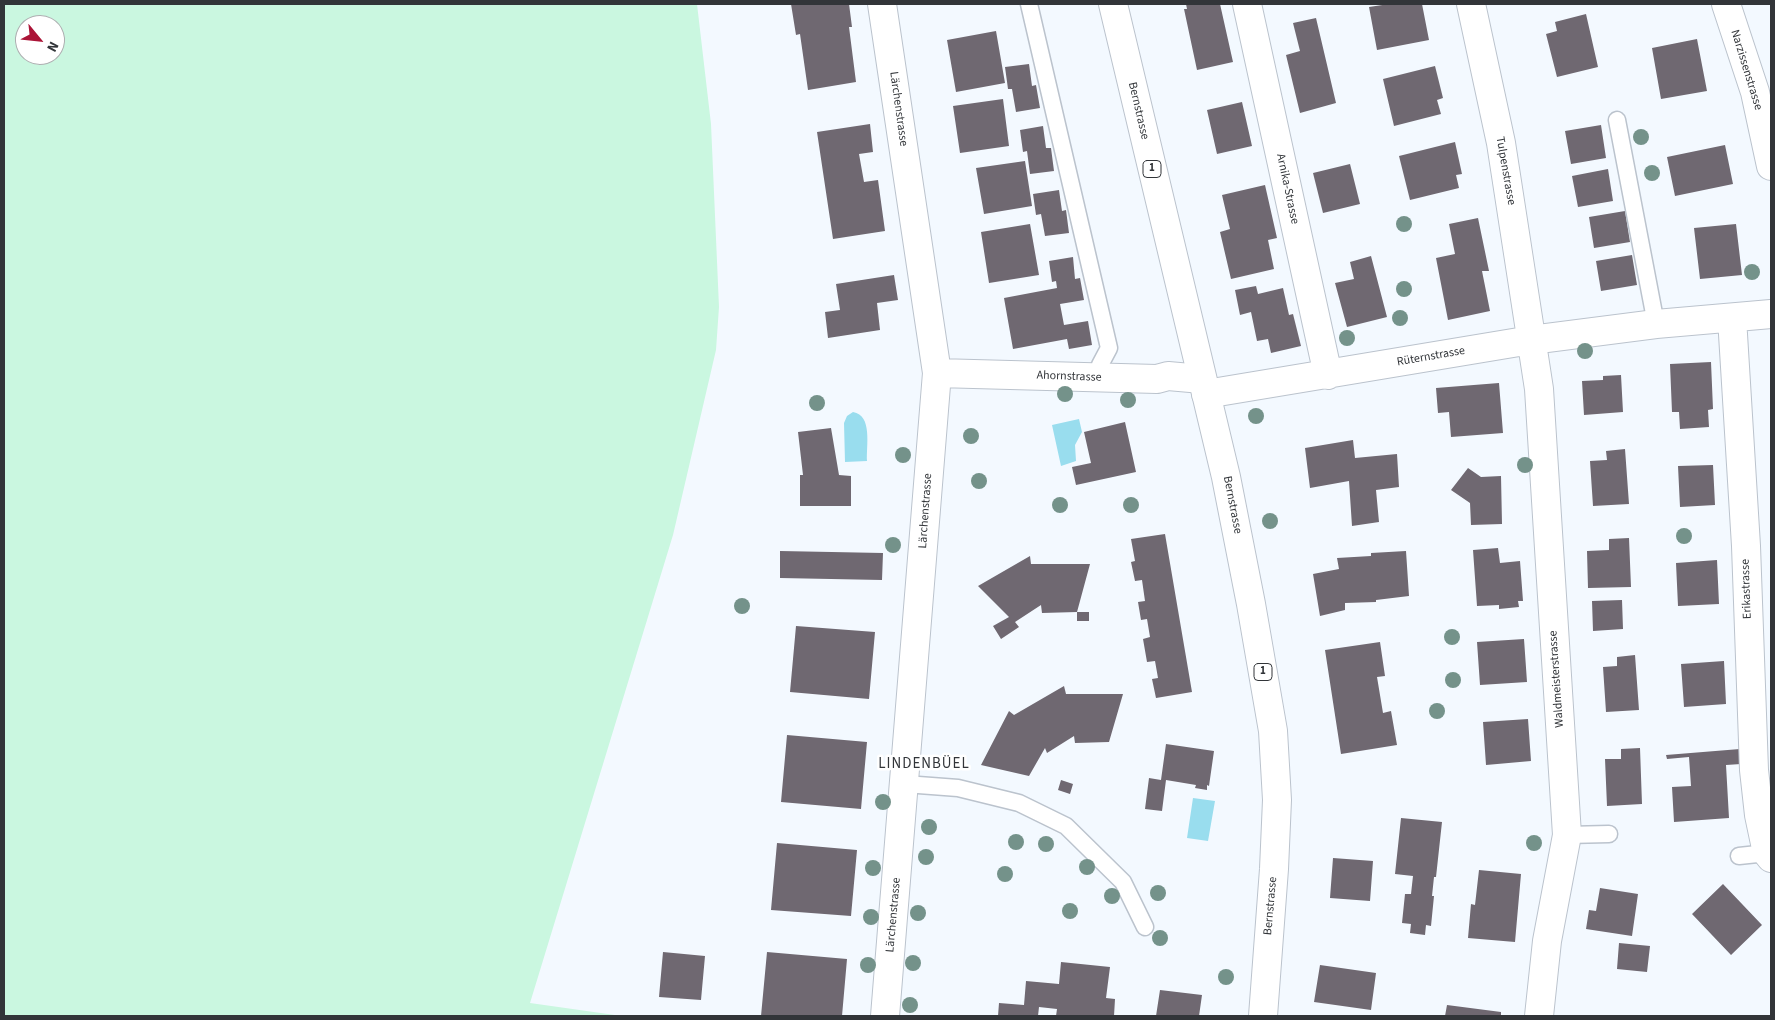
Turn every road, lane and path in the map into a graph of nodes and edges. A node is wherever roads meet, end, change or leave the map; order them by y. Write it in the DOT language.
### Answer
graph roads {
  1 [pos="1029,4"];
  2 [pos="1112,4"];
  3 [pos="1247,4"];
  4 [pos="1471,4"];
  5 [pos="1726,4"];
  6 [pos="890,5"];
  7 [pos="1616,120"];
  8 [pos="1771,166"];
  9 [pos="1771,314"];
  10 [pos="1732,318"];
  11 [pos="1656,324"];
  12 [pos="1531,340"];
  13 [pos="936,372"];
  14 [pos="1328,375"];
  15 [pos="1101,378"];
  16 [pos="1204,386"];
  17 [pos="905,784"];
  18 [pos="1609,834"];
  19 [pos="1567,835"];
  20 [pos="1769,855"];
  21 [pos="1739,856"];
  22 [pos="1145,926"];
  23 [pos="885,1016"];
  24 [pos="1263,1016"];
  25 [pos="1539,1016"];
  1 -- 15 [label="lane"];
  2 -- 16 [label="street, Bernstrasse / 1"];
  3 -- 14 [label="street, Arnika-Strasse"];
  4 -- 12 [label="street, Tulpenstrasse"];
  5 -- 8 [label="street, Narzissenstrasse"];
  6 -- 13 [label="street, Lärchenstrasse"];
  7 -- 11 [label="lane"];
  9 -- 10 [label="street, Rüternstrasse"];
  10 -- 11 [label="street, Rüternstrasse"];
  10 -- 20 [label="street, Erikastrasse"];
  11 -- 12 [label="street, Rüternstrasse"];
  12 -- 14 [label="street, Rüternstrasse"];
  12 -- 19 [label="street, Waldmeisterstrasse"];
  13 -- 15 [label="street, Ahornstrasse"];
  13 -- 17 [label="street, Lärchenstrasse"];
  14 -- 16 [label="street, Rüternstrasse"];
  15 -- 16 [label="street, Ahornstrasse"];
  16 -- 24 [label="street, Bernstrasse / 1"];
  17 -- 22 [label="lane"];
  17 -- 23 [label="street, Lärchenstrasse"];
  18 -- 19 [label="lane"];
  19 -- 25 [label="street, Waldmeisterstrasse"];
  20 -- 21 [label="lane"];
}
